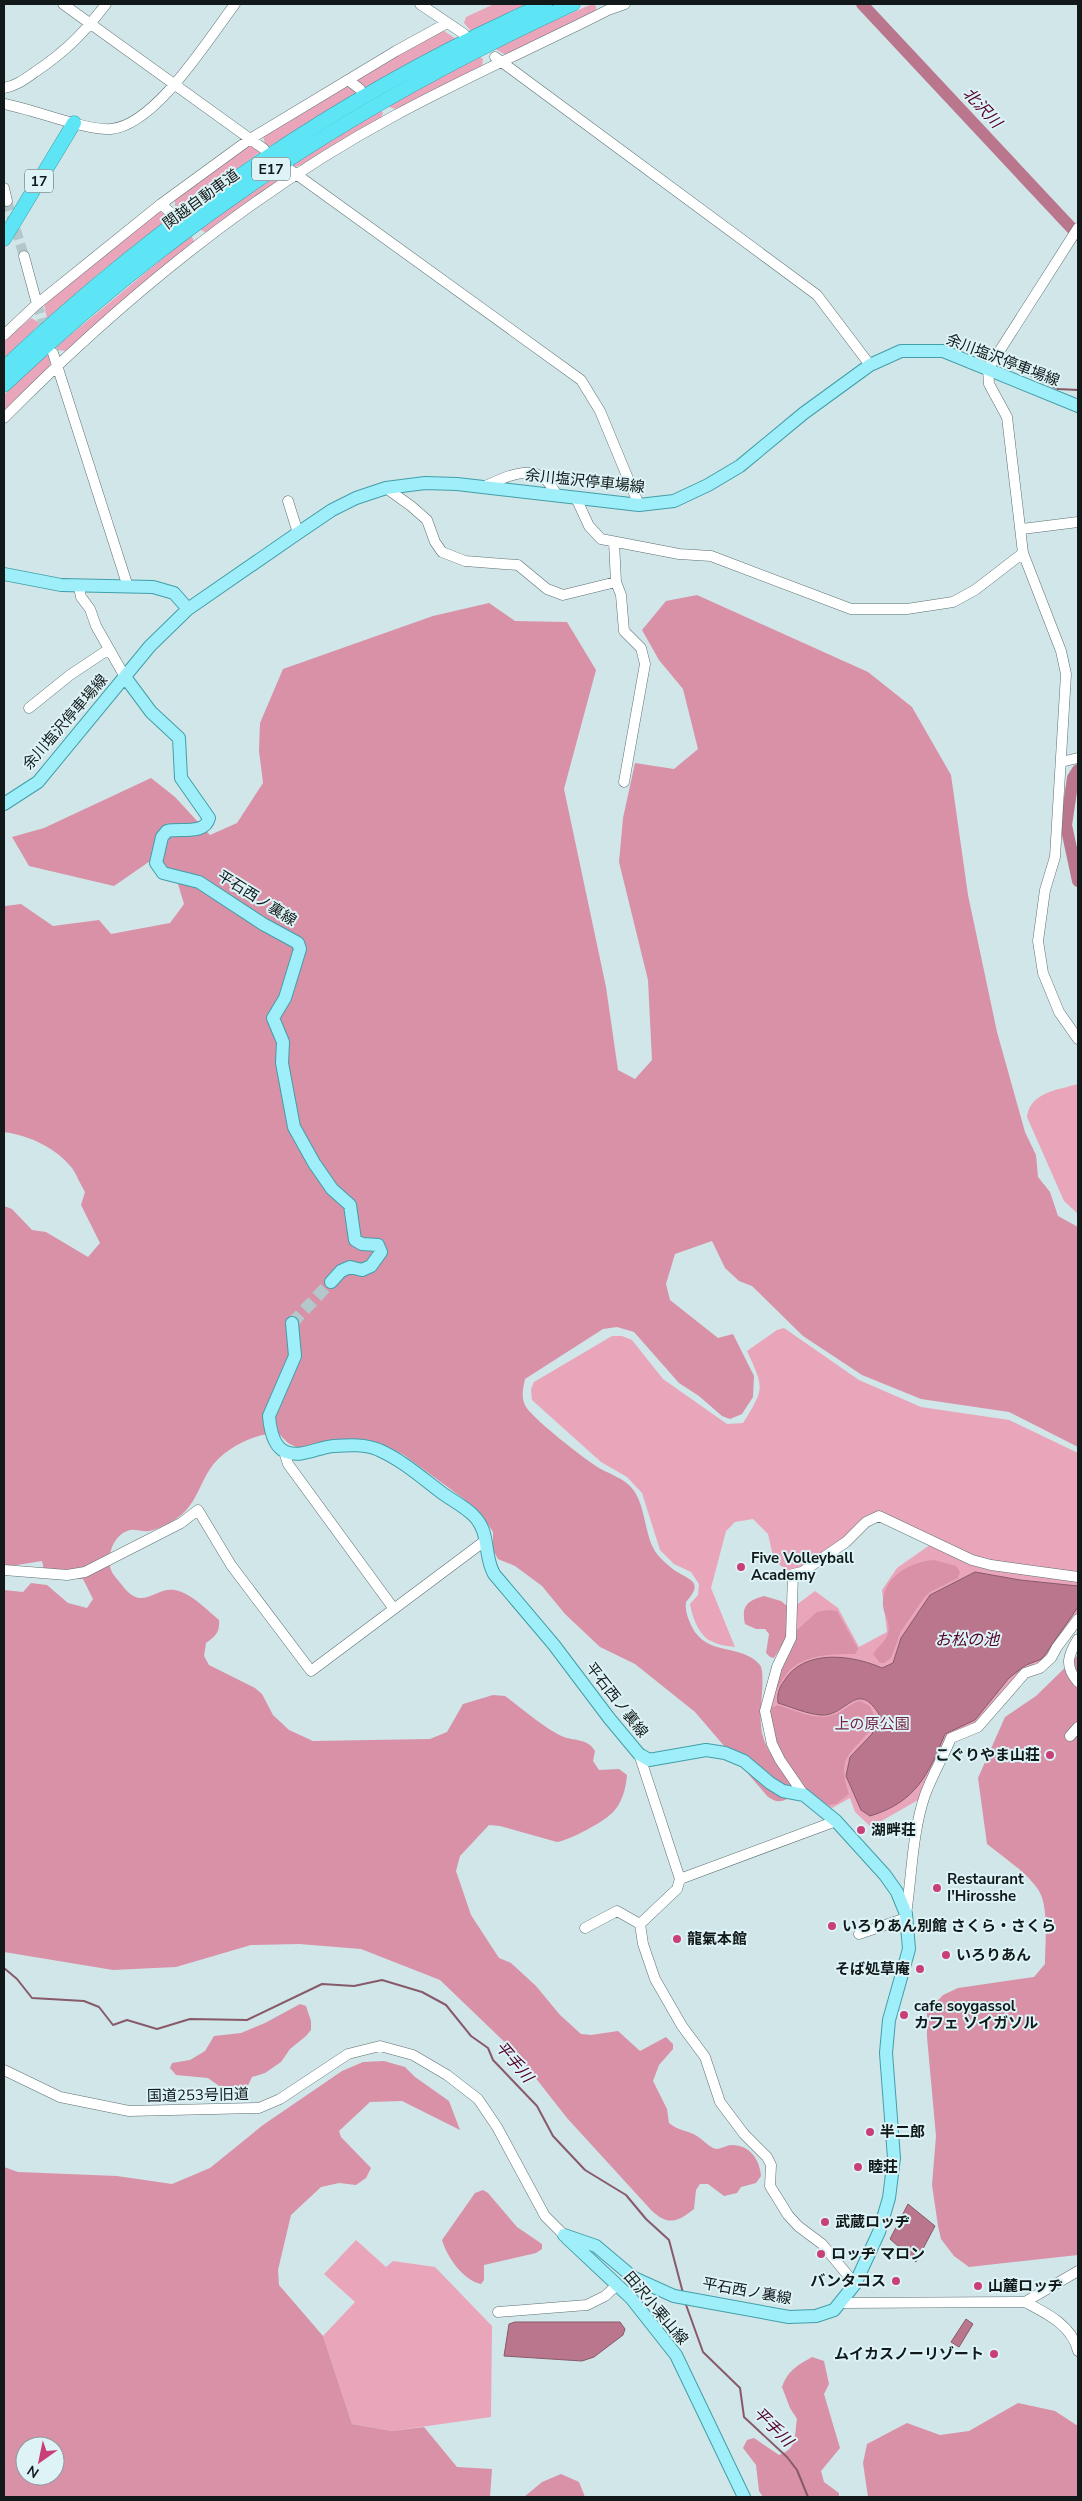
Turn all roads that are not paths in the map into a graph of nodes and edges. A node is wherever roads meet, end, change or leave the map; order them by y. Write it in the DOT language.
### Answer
graph roads {
  1 [pos="64,4"];
  2 [pos="106,4"];
  3 [pos="235,4"];
  4 [pos="420,4"];
  5 [pos="545,4"];
  6 [pos="573,4"];
  7 [pos="625,4"];
  8 [pos="603,7"];
  9 [pos="447,23"];
  10 [pos="91,24"];
  11 [pos="464,34"];
  12 [pos="499,60"];
  13 [pos="348,80"];
  14 [pos="175,84"];
  15 [pos="4,88"];
  16 [pos="360,89"];
  17 [pos="4,104"];
  18 [pos="385,109"];
  19 [pos="393,116"];
  20 [pos="74,123"];
  21 [pos="250,139"];
  22 [pos="264,150"];
  23 [pos="293,172"];
  24 [pos="4,188"];
  25 [pos="7,202"];
  26 [pos="161,204"];
  27 [pos="172,214"];
  28 [pos="1078,228"];
  29 [pos="196,232"];
  30 [pos="4,239"];
  31 [pos="204,241"];
  32 [pos="24,256"];
  33 [pos="37,304"];
  34 [pos="4,335"];
  35 [pos="53,353"];
  36 [pos="56,365"];
  37 [pos="870,365"];
  38 [pos="4,368"];
  39 [pos="988,368"];
  40 [pos="4,385"];
  41 [pos="1078,406"];
  42 [pos="4,418"];
  43 [pos="483,486"];
  44 [pos="386,488"];
  45 [pos="557,496"];
  46 [pos="576,498"];
  47 [pos="288,501"];
  48 [pos="639,505"];
  49 [pos="1078,522"];
  50 [pos="1022,529"];
  51 [pos="298,533"];
  52 [pos="614,542"];
  53 [pos="1024,553"];
  54 [pos="4,574"];
  55 [pos="616,582"];
  56 [pos="128,586"];
  57 [pos="79,587"];
  58 [pos="188,609"];
  59 [pos="109,649"];
  60 [pos="125,677"];
  61 [pos="29,708"];
  62 [pos="1078,758"];
  63 [pos="1061,762"];
  64 [pos="624,782"];
  65 [pos="4,804"];
  66 [pos="1078,1039"];
  67 [pos="331,1282"];
  68 [pos="292,1323"];
  69 [pos="284,1451"];
  70 [pos="486,1540"];
  71 [pos="4,1570"];
  72 [pos="1078,1577"];
  73 [pos="394,1609"];
  74 [pos="1078,1619"];
  75 [pos="1078,1639"];
  76 [pos="1078,1682"];
  77 [pos="1078,1727"];
  78 [pos="1070,1736"];
  79 [pos="639,1754"];
  80 [pos="804,1795"];
  81 [pos="836,1821"];
  82 [pos="680,1879"];
  83 [pos="906,1916"];
  84 [pos="640,1924"];
  85 [pos="585,1928"];
  86 [pos="858,1934"];
  87 [pos="4,2070"];
  88 [pos="564,2235"];
  89 [pos="1078,2271"];
  90 [pos="855,2284"];
  91 [pos="617,2285"];
  92 [pos="1025,2302"];
  93 [pos="841,2303"];
  94 [pos="498,2312"];
  95 [pos="1078,2351"];
  96 [pos="744,2497"];
  1 -- 10 [label="street"];
  2 -- 10 [label="street"];
  3 -- 14 [label="street"];
  4 -- 9 [label="street"];
  5 -- 38 [label="highway, 関越自動車道 / E17"];
  6 -- 40 [label="highway, 関越自動車道 / E17"];
  7 -- 8 [label="street"];
  8 -- 12 [label="street"];
  9 -- 11 [label="street"];
  9 -- 13 [label="street"];
  10 -- 14 [label="street"];
  10 -- 15 [label="street"];
  12 -- 19 [label="street"];
  12 -- 37 [label="street"];
  13 -- 16 [label="street"];
  13 -- 21 [label="street"];
  14 -- 20 [label="street"];
  14 -- 21 [label="street"];
  17 -- 20 [label="street"];
  18 -- 19 [label="street"];
  19 -- 23 [label="street"];
  20 -- 30 [label="highway, 17"];
  21 -- 22 [label="street"];
  21 -- 26 [label="street"];
  23 -- 31 [label="street"];
  23 -- 48 [label="street"];
  24 -- 25 [label="street"];
  26 -- 27 [label="street"];
  26 -- 33 [label="street"];
  28 -- 39 [label="street"];
  29 -- 31 [label="street"];
  31 -- 36 [label="street"];
  32 -- 33 [label="street"];
  33 -- 34 [label="street"];
  35 -- 36 [label="street"];
  36 -- 42 [label="street"];
  36 -- 56 [label="street"];
  37 -- 39 [label="main road, 余川塩沢停車場線"];
  37 -- 48 [label="main road, 余川塩沢停車場線"];
  39 -- 41 [label="main road, 余川塩沢停車場線"];
  39 -- 50 [label="street"];
  43 -- 44 [label="main road, 余川塩沢停車場線"];
  43 -- 45 [label="main road, 余川塩沢停車場線"];
  43 -- 45 [label="street"];
  44 -- 51 [label="main road, 余川塩沢停車場線"];
  44 -- 55 [label="street"];
  45 -- 46 [label="main road, 余川塩沢停車場線"];
  46 -- 48 [label="main road, 余川塩沢停車場線"];
  46 -- 52 [label="street"];
  47 -- 51 [label="street"];
  49 -- 50 [label="street"];
  50 -- 53 [label="street"];
  51 -- 58 [label="main road, 余川塩沢停車場線"];
  52 -- 53 [label="street"];
  52 -- 55 [label="street"];
  53 -- 63 [label="street"];
  54 -- 57 [label="main road"];
  55 -- 64 [label="street"];
  56 -- 57 [label="main road"];
  56 -- 58 [label="main road"];
  57 -- 59 [label="street"];
  58 -- 60 [label="main road, 余川塩沢停車場線"];
  59 -- 60 [label="street"];
  59 -- 61 [label="street"];
  60 -- 65 [label="main road, 余川塩沢停車場線"];
  60 -- 67 [label="main road, 平石西ノ裏線"];
  62 -- 63 [label="street"];
  63 -- 66 [label="street"];
  68 -- 69 [label="main road"];
  69 -- 70 [label="main road, 平石西ノ裏線"];
  69 -- 73 [label="street"];
  70 -- 73 [label="street"];
  70 -- 79 [label="main road, 平石西ノ裏線"];
  71 -- 73 [label="street"];
  72 -- 80 [label="street"];
  74 -- 83 [label="street"];
  75 -- 76 [label="street"];
  77 -- 78 [label="street"];
  79 -- 80 [label="main road, 平石西ノ裏線"];
  79 -- 82 [label="street"];
  80 -- 81 [label="main road, 平石西ノ裏線"];
  81 -- 82 [label="street"];
  81 -- 83 [label="main road, 平石西ノ裏線"];
  82 -- 84 [label="street"];
  83 -- 86 [label="street"];
  83 -- 90 [label="main road, 平石西ノ裏線"];
  84 -- 85 [label="street"];
  84 -- 90 [label="street"];
  87 -- 88 [label="street, 国道253号旧道"];
  88 -- 91 [label="main road, 田沢小栗山線"];
  88 -- 93 [label="main road, 平石西ノ裏線"];
  89 -- 92 [label="street"];
  90 -- 93 [label="main road, 平石西ノ裏線"];
  91 -- 94 [label="street"];
  91 -- 96 [label="main road, 田沢小栗山線"];
  92 -- 93 [label="street"];
  92 -- 95 [label="street"];
}
